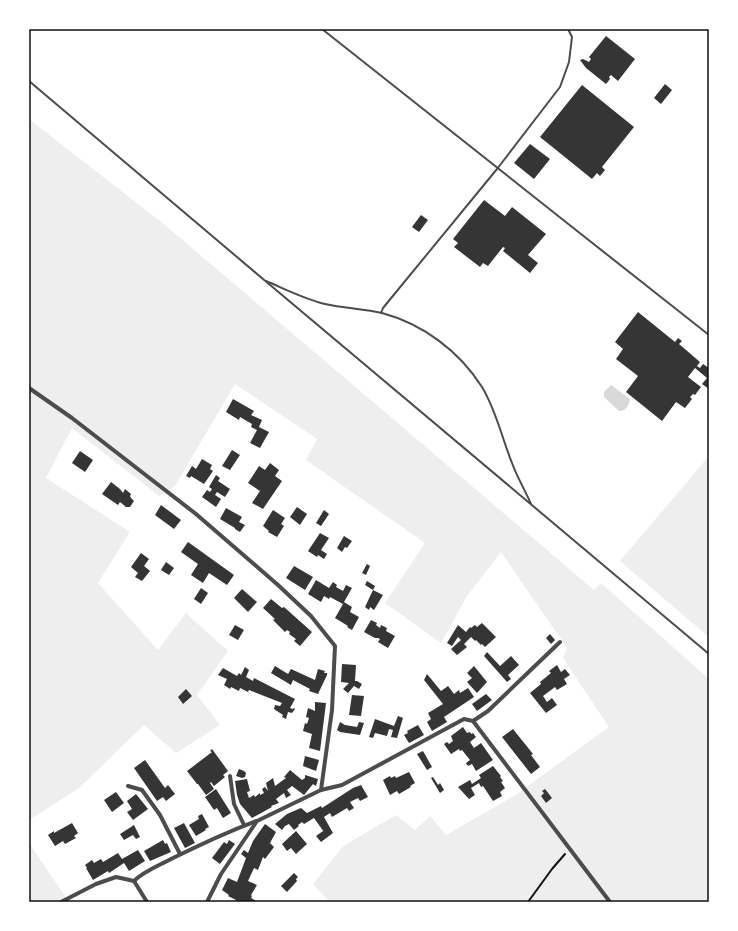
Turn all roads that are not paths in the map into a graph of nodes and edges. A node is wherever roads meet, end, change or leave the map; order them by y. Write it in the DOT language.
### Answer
graph roads {
  1 [pos="322,29"];
  2 [pos="568,29"];
  3 [pos="29,81"];
  4 [pos="497,169"];
  5 [pos="262,279"];
  6 [pos="381,313"];
  7 [pos="709,336"];
  8 [pos="29,388"];
  9 [pos="532,505"];
  10 [pos="560,642"];
  11 [pos="709,654"];
  12 [pos="473,721"];
  13 [pos="230,776"];
  14 [pos="128,786"];
  15 [pos="321,790"];
  16 [pos="257,821"];
  17 [pos="244,825"];
  18 [pos="180,854"];
  19 [pos="134,881"];
  20 [pos="61,902"];
  21 [pos="147,902"];
  22 [pos="207,902"];
  23 [pos="610,902"];
  1 -- 4 [label="lane"];
  2 -- 4 [label="lane"];
  3 -- 5 [label="lane"];
  4 -- 6 [label="lane"];
  4 -- 7 [label="lane"];
  5 -- 6 [label="lane"];
  5 -- 9 [label="lane"];
  6 -- 9 [label="lane"];
  8 -- 15 [label="street"];
  9 -- 11 [label="lane"];
  10 -- 12 [label="street"];
  12 -- 15 [label="street"];
  12 -- 23 [label="street"];
  13 -- 17 [label="street"];
  14 -- 18 [label="street"];
  15 -- 16 [label="street"];
  16 -- 17 [label="street"];
  16 -- 22 [label="street"];
  17 -- 18 [label="street"];
  18 -- 19 [label="street"];
  19 -- 20 [label="street"];
  19 -- 21 [label="street"];
}
